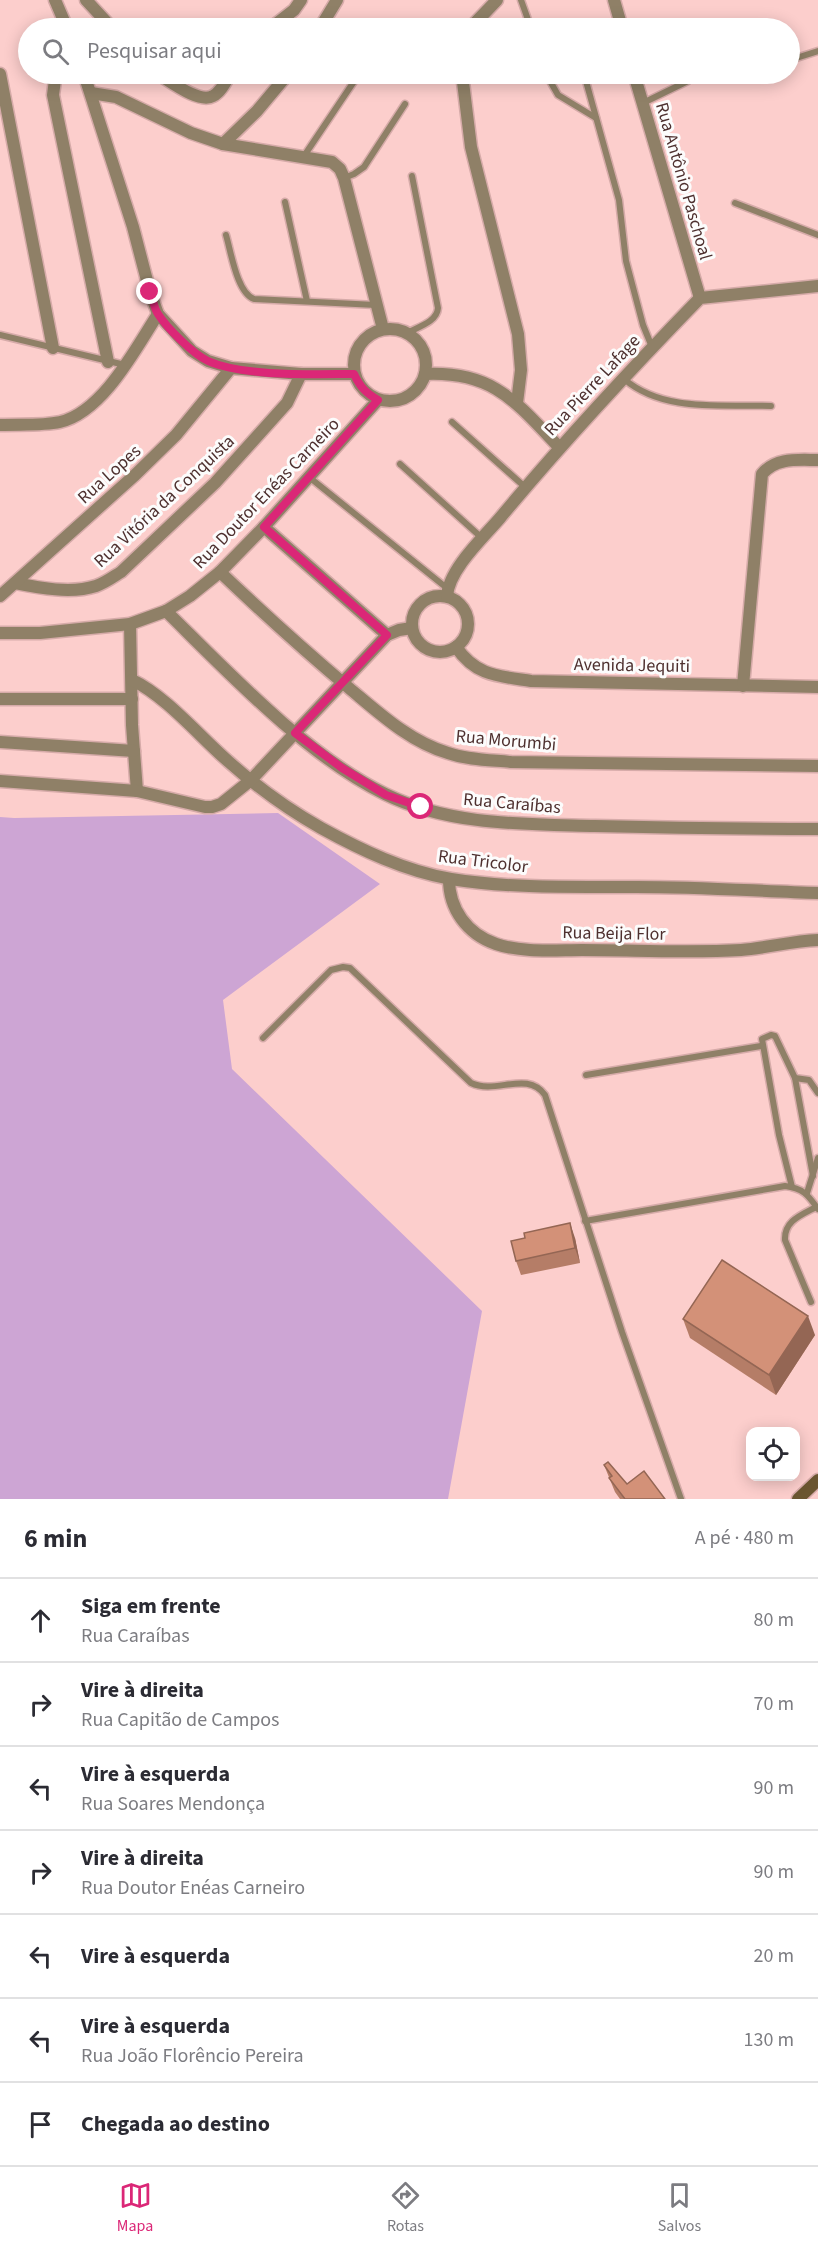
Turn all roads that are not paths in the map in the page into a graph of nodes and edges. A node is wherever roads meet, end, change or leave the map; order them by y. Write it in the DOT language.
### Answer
graph roads {
  1 [pos="55,0"];
  2 [pos="86,0"];
  3 [pos="301,0"];
  4 [pos="337,0"];
  5 [pos="497,0"];
  6 [pos="521,0"];
  7 [pos="614,0"];
  8 [pos="63,18"];
  9 [pos="103,18"];
  10 [pos="284,18"];
  11 [pos="326,18"];
  12 [pos="480,18"];
  13 [pos="527,18"];
  14 [pos="619,18"];
  15 [pos="818,51"];
  16 [pos="800,57"];
  17 [pos="0,74"];
  18 [pos="54,84"];
  19 [pos="88,84"];
  20 [pos="174,84"];
  21 [pos="223,84"];
  22 [pos="280,84"];
  23 [pos="352,84"];
  24 [pos="463,84"];
  25 [pos="552,84"];
  26 [pos="587,84"];
  27 [pos="637,84"];
  28 [pos="682,84"];
  29 [pos="91,93"];
  30 [pos="643,103"];
  31 [pos="405,104"];
  32 [pos="596,118"];
  33 [pos="223,144"];
  34 [pos="304,156"];
  35 [pos="412,176"];
  36 [pos="344,178"];
  37 [pos="285,202"];
  38 [pos="735,203"];
  39 [pos="226,235"];
  40 [pos="818,235"];
  41 [pos="818,286"];
  42 [pos="700,298"];
  43 [pos="307,301"];
  44 [pos="377,305"];
  45 [pos="158,314"];
  46 [pos="383,329"];
  47 [pos="407,333"];
  48 [pos="0,335"];
  49 [pos="652,347"];
  50 [pos="53,348"];
  51 [pos="108,362"];
  52 [pos="126,365"];
  53 [pos="231,368"];
  54 [pos="301,374"];
  55 [pos="354,374"];
  56 [pos="425,374"];
  57 [pos="624,379"];
  58 [pos="378,400"];
  59 [pos="517,403"];
  60 [pos="771,406"];
  61 [pos="452,422"];
  62 [pos="0,425"];
  63 [pos="559,447"];
  64 [pos="818,460"];
  65 [pos="400,464"];
  66 [pos="309,477"];
  67 [pos="525,487"];
  68 [pos="264,527"];
  69 [pos="483,538"];
  70 [pos="220,572"];
  71 [pos="15,583"];
  72 [pos="447,593"];
  73 [pos="0,596"];
  74 [pos="166,611"];
  75 [pos="130,624"];
  76 [pos="412,628"];
  77 [pos="0,633"];
  78 [pos="387,635"];
  79 [pos="456,647"];
  80 [pos="132,681"];
  81 [pos="343,683"];
  82 [pos="743,686"];
  83 [pos="818,687"];
  84 [pos="0,699"];
  85 [pos="132,699"];
  86 [pos="295,733"];
  87 [pos="0,742"];
  88 [pos="134,751"];
  89 [pos="818,766"];
  90 [pos="251,780"];
  91 [pos="0,781"];
  92 [pos="138,791"];
  93 [pos="818,829"];
  94 [pos="449,879"];
  95 [pos="818,893"];
  96 [pos="818,940"];
  97 [pos="263,1038"];
  98 [pos="761,1046"];
  99 [pos="586,1075"];
  100 [pos="795,1078"];
  101 [pos="818,1093"];
  102 [pos="818,1158"];
  103 [pos="813,1176"];
  104 [pos="792,1187"];
  105 [pos="807,1193"];
  106 [pos="817,1208"];
  107 [pos="585,1221"];
  108 [pos="811,1302"];
  109 [pos="818,1480"];
  110 [pos="681,1499"];
  111 [pos="798,1499"];
  1 -- 8 [label="street"];
  2 -- 9 [label="street"];
  3 -- 10 [label="street"];
  4 -- 11 [label="street"];
  5 -- 12 [label="street"];
  6 -- 13 [label="lane"];
  7 -- 14 [label="street"];
  15 -- 16 [label="lane"];
  17 -- 50 [label="street"];
  18 -- 51 [label="street"];
  19 -- 29 [label="street"];
  20 -- 21 [label="street"];
  22 -- 33 [label="street"];
  23 -- 34 [label="lane"];
  24 -- 59 [label="street"];
  25 -- 32 [label="lane"];
  26 -- 32 [label="lane"];
  27 -- 30 [label="street, Rua Antônio Paschoal"];
  28 -- 30 [label="lane"];
  29 -- 33 [label="street"];
  29 -- 45 [label="street"];
  30 -- 42 [label="street, Rua Antônio Paschoal"];
  31 -- 36 [label="lane"];
  32 -- 49 [label="lane"];
  33 -- 34 [label="street"];
  34 -- 36 [label="street"];
  35 -- 47 [label="lane"];
  36 -- 44 [label="street"];
  37 -- 43 [label="lane"];
  38 -- 40 [label="lane"];
  39 -- 43 [label="lane"];
  41 -- 42 [label="street"];
  42 -- 49 [label="street, Rua Pierre Lafage"];
  43 -- 44 [label="lane"];
  44 -- 46 [label="street"];
  45 -- 52 [label="street"];
  45 -- 53 [label="street"];
  46 -- 47 [label="street"];
  46 -- 55 [label="street"];
  47 -- 56 [label="street"];
  48 -- 50 [label="lane"];
  49 -- 57 [label="street, Rua Pierre Lafage"];
  50 -- 51 [label="lane"];
  51 -- 52 [label="lane"];
  52 -- 62 [label="street"];
  53 -- 54 [label="street"];
  53 -- 71 [label="street, Rua Lopes"];
  54 -- 55 [label="street"];
  54 -- 71 [label="street, Rua Vitória da Conquista"];
  55 -- 58 [label="street"];
  56 -- 58 [label="street"];
  56 -- 59 [label="street"];
  57 -- 60 [label="lane"];
  57 -- 63 [label="street, Rua Pierre Lafage"];
  58 -- 66 [label="street, Rua Doutor Enéas Carneiro"];
  59 -- 63 [label="street"];
  61 -- 67 [label="lane"];
  63 -- 67 [label="street, Rua Pierre Lafage"];
  64 -- 82 [label="street"];
  65 -- 69 [label="lane"];
  66 -- 68 [label="street, Rua Doutor Enéas Carneiro"];
  66 -- 72 [label="lane"];
  67 -- 69 [label="street, Rua Pierre Lafage"];
  68 -- 70 [label="street, Rua Doutor Enéas Carneiro"];
  68 -- 78 [label="street"];
  69 -- 72 [label="street, Rua Pierre Lafage"];
  70 -- 74 [label="street, Rua Doutor Enéas Carneiro"];
  70 -- 81 [label="street, Rua Morumbi"];
  71 -- 73 [label="street, Rua Lopes"];
  72 -- 76 [label="street"];
  72 -- 79 [label="street"];
  74 -- 75 [label="street, Rua Doutor Enéas Carneiro"];
  74 -- 86 [label="street, Rua Caraíbas"];
  75 -- 77 [label="street, Rua Doutor Enéas Carneiro"];
  75 -- 80 [label="street"];
  76 -- 78 [label="street"];
  76 -- 79 [label="street"];
  78 -- 81 [label="street"];
  79 -- 82 [label="street, Avenida Jequiti"];
  80 -- 85 [label="street"];
  80 -- 90 [label="street, Rua Tricolor"];
  81 -- 86 [label="street"];
  81 -- 89 [label="street, Rua Morumbi"];
  82 -- 83 [label="street, Avenida Jequiti"];
  84 -- 85 [label="street"];
  85 -- 88 [label="street"];
  86 -- 90 [label="street"];
  86 -- 93 [label="street, Rua Caraíbas"];
  87 -- 88 [label="street"];
  88 -- 92 [label="street"];
  90 -- 92 [label="street"];
  90 -- 94 [label="street, Rua Tricolor"];
  91 -- 92 [label="street"];
  94 -- 95 [label="street, Rua Tricolor"];
  94 -- 96 [label="street, Rua Beija Flor"];
  97 -- 107 [label="lane"];
  98 -- 99 [label="lane"];
  98 -- 100 [label="lane"];
  98 -- 104 [label="lane"];
  100 -- 101 [label="lane"];
  100 -- 103 [label="lane"];
  102 -- 103 [label="lane"];
  103 -- 105 [label="lane"];
  104 -- 105 [label="lane"];
  104 -- 107 [label="lane"];
  105 -- 106 [label="lane"];
  106 -- 108 [label="lane"];
  107 -- 110 [label="lane"];
  109 -- 111 [label="main road"];
}
